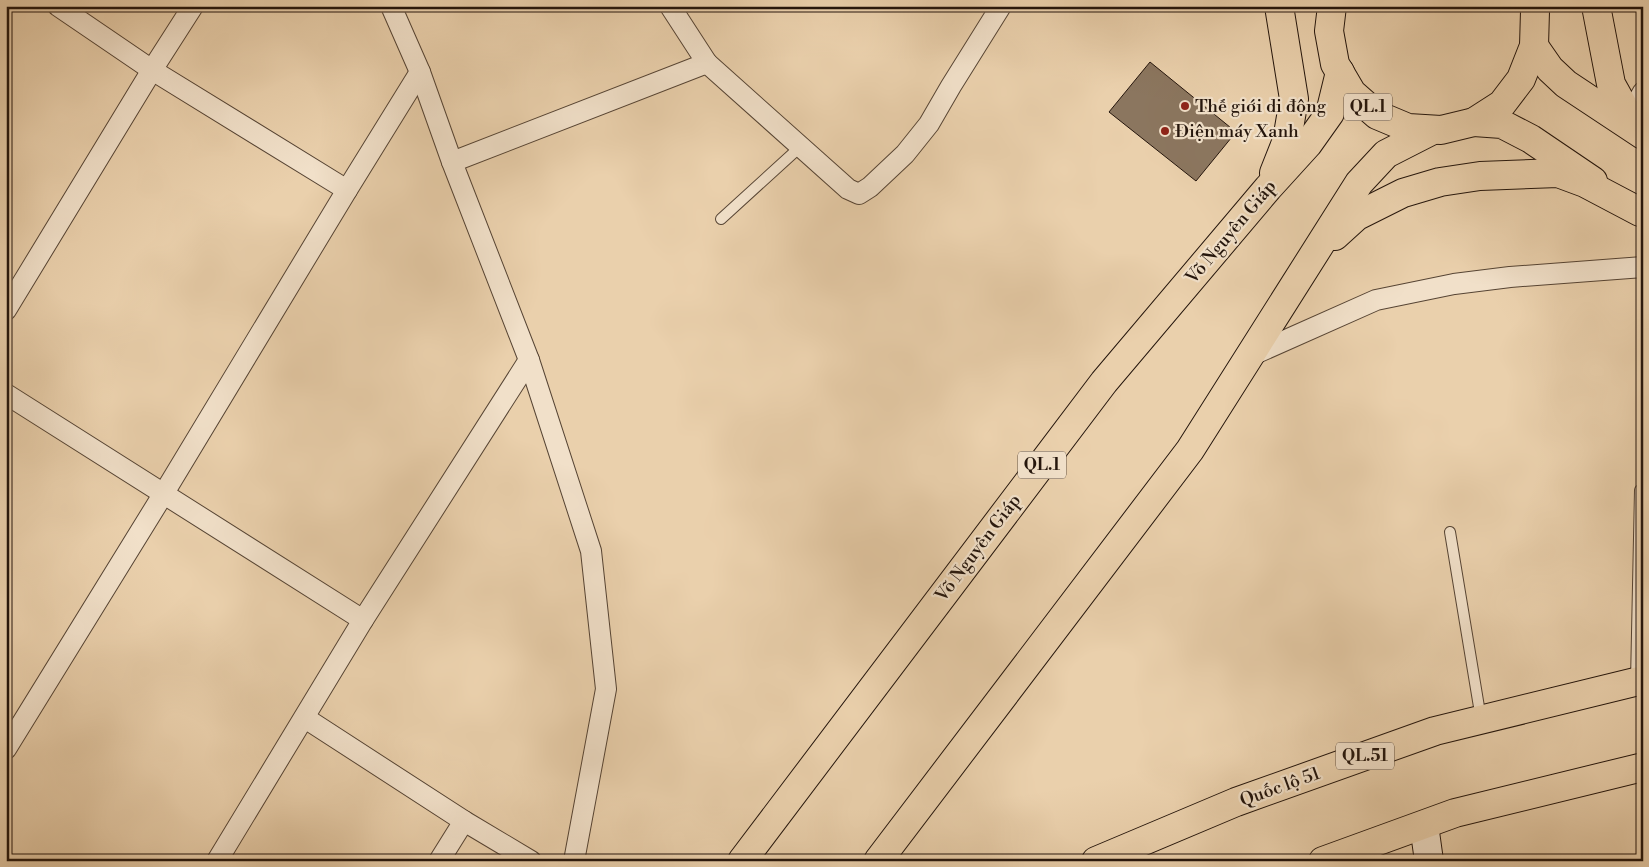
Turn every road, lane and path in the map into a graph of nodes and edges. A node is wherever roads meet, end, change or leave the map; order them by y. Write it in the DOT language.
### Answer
graph roads {
  1 [pos="58,6"];
  2 [pos="193,6"];
  3 [pos="391,6"];
  4 [pos="670,6"];
  5 [pos="1001,6"];
  6 [pos="1279,6"];
  7 [pos="1332,6"];
  8 [pos="1534,6"];
  9 [pos="1596,6"];
  10 [pos="1534,46"];
  11 [pos="707,62"];
  12 [pos="152,70"];
  13 [pos="420,72"];
  14 [pos="1340,72"];
  15 [pos="1640,117"];
  16 [pos="1474,122"];
  17 [pos="1433,130"];
  18 [pos="800,147"];
  19 [pos="452,162"];
  20 [pos="1268,188"];
  21 [pos="346,190"];
  22 [pos="1642,213"];
  23 [pos="721,219"];
  24 [pos="1643,267"];
  25 [pos="1301,275"];
  26 [pos="6,310"];
  27 [pos="1250,356"];
  28 [pos="529,360"];
  29 [pos="6,394"];
  30 [pos="1640,490"];
  31 [pos="164,493"];
  32 [pos="1450,532"];
  33 [pos="363,620"];
  34 [pos="1639,681"];
  35 [pos="305,718"];
  36 [pos="1481,720"];
  37 [pos="6,750"];
  38 [pos="1643,767"];
  39 [pos="464,821"];
  40 [pos="1424,824"];
  41 [pos="216,861"];
  42 [pos="439,861"];
  43 [pos="531,861"];
  44 [pos="574,861"];
  45 [pos="742,861"];
  46 [pos="878,861"];
  47 [pos="1096,861"];
  48 [pos="1323,861"];
  49 [pos="1429,861"];
  1 -- 12 [label="street"];
  2 -- 12 [label="street"];
  3 -- 13 [label="street"];
  4 -- 11 [label="street"];
  5 -- 18 [label="street"];
  6 -- 20 [label="main road"];
  7 -- 14 [label="main road, QL.1"];
  8 -- 10 [label="main road, QL.1"];
  9 -- 15 [label="main road"];
  10 -- 15 [label="main road"];
  10 -- 16 [label="main road, QL.1"];
  11 -- 18 [label="street"];
  11 -- 19 [label="street"];
  12 -- 21 [label="street"];
  12 -- 26 [label="street"];
  13 -- 19 [label="street"];
  13 -- 21 [label="street"];
  14 -- 17 [label="main road, QL.1"];
  14 -- 20 [label="main road, Võ Nguyên Giáp / QL.1"];
  16 -- 17 [label="main road, QL.1"];
  16 -- 22 [label="main road"];
  17 -- 25 [label="main road, QL.1"];
  18 -- 23 [label="lane"];
  19 -- 28 [label="street"];
  20 -- 45 [label="main road, Võ Nguyên Giáp / QL.1"];
  21 -- 31 [label="street"];
  22 -- 25 [label="main road"];
  24 -- 27 [label="street"];
  25 -- 27 [label="main road, QL.1"];
  27 -- 46 [label="main road, QL.1"];
  28 -- 33 [label="street"];
  28 -- 44 [label="street"];
  29 -- 31 [label="street"];
  30 -- 34 [label="lane"];
  31 -- 33 [label="street"];
  31 -- 37 [label="street"];
  32 -- 36 [label="lane"];
  33 -- 35 [label="street"];
  34 -- 36 [label="main road, Quốc lộ 51 / QL.51"];
  35 -- 39 [label="street"];
  35 -- 41 [label="street"];
  36 -- 47 [label="main road, Quốc lộ 51 / QL.51"];
  38 -- 40 [label="main road"];
  39 -- 42 [label="street"];
  39 -- 43 [label="street"];
  40 -- 48 [label="main road"];
  40 -- 49 [label="street"];
}
